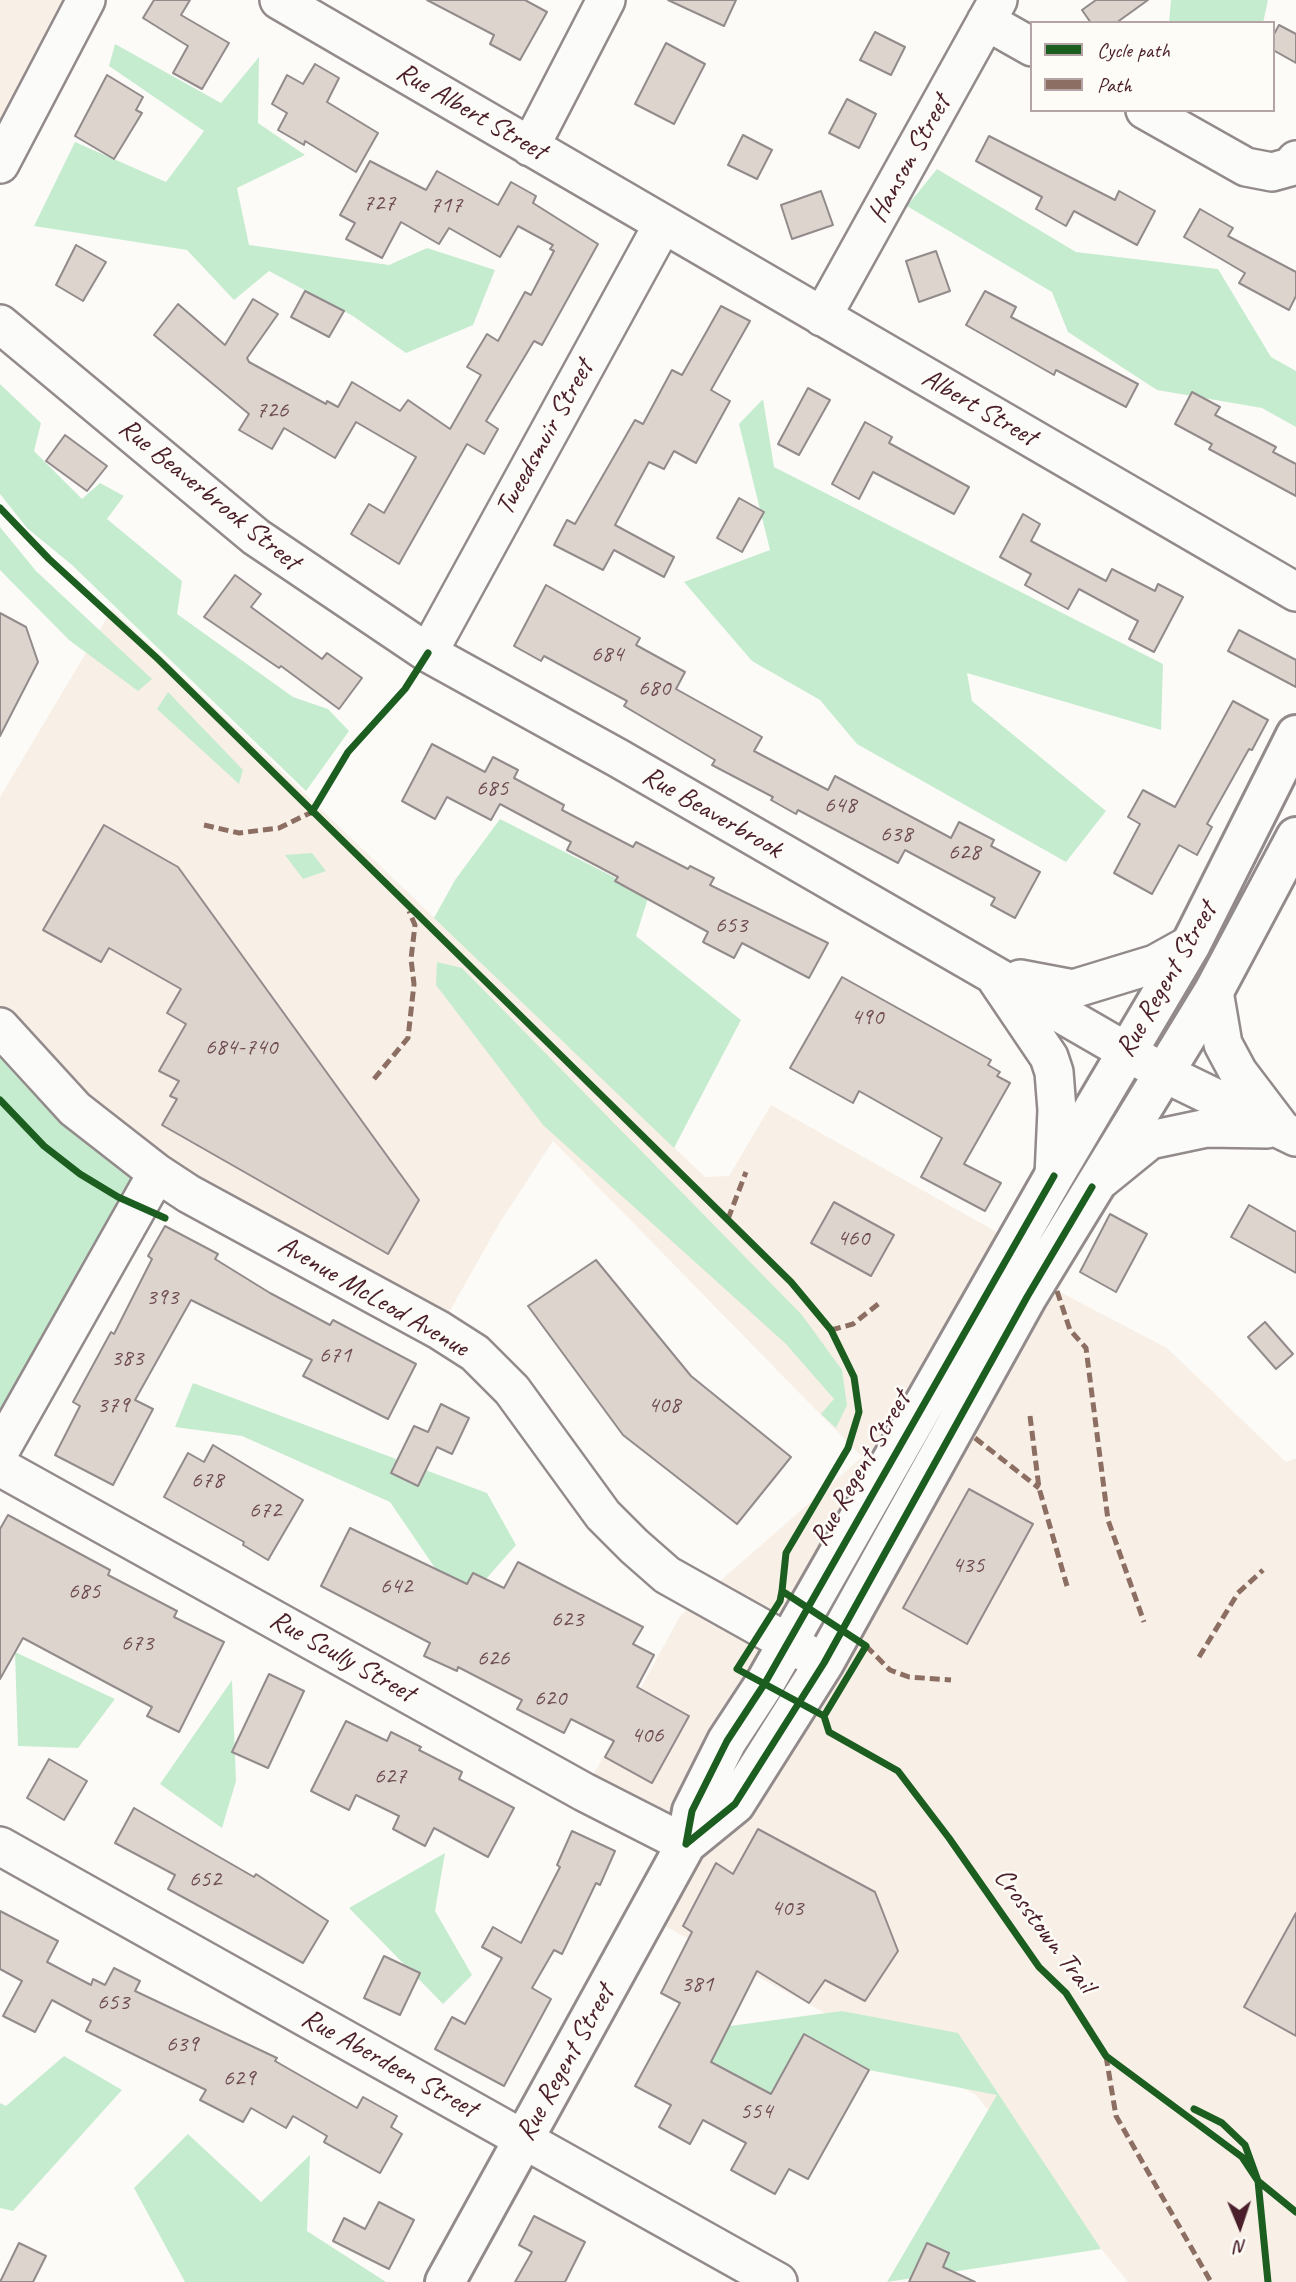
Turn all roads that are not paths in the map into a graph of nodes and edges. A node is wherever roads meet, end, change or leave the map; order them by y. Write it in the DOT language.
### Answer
graph roads {
  1 [pos="86,0"];
  2 [pos="278,0"];
  3 [pos="606,0"];
  4 [pos="992,11"];
  5 [pos="1030,45"];
  6 [pos="1149,112"];
  7 [pos="530,147"];
  8 [pos="0,164"];
  9 [pos="1284,166"];
  10 [pos="663,224"];
  11 [pos="822,317"];
  12 [pos="0,324"];
  13 [pos="1296,592"];
  14 [pos="428,653"];
  15 [pos="1296,735"];
  16 [pos="1296,836"];
  17 [pos="1191,944"];
  18 [pos="995,976"];
  19 [pos="1214,990"];
  20 [pos="0,1027"];
  21 [pos="1126,1052"];
  22 [pos="1162,1073"];
  23 [pos="1289,1133"];
  24 [pos="157,1173"];
  25 [pos="1054,1176"];
  26 [pos="1092,1187"];
  27 [pos="0,1451"];
  28 [pos="0,1467"];
  29 [pos="786,1640"];
  30 [pos="824,1663"];
  31 [pos="686,1844"];
  32 [pos="0,1846"];
  33 [pos="524,2140"];
  34 [pos="445,2282"];
  35 [pos="778,2282"];
  1 -- 8 [label="street"];
  2 -- 7 [label="street, Rue Albert Street"];
  3 -- 7 [label="street"];
  4 -- 5 [label="street"];
  4 -- 11 [label="street, Hanson Street"];
  6 -- 9 [label="street"];
  7 -- 10 [label="street, Rue Albert Street"];
  10 -- 11 [label="street, Albert Street"];
  10 -- 14 [label="street, Tweedsmuir Street"];
  11 -- 13 [label="street, Albert Street"];
  12 -- 14 [label="street, Rue Beaverbrook Street"];
  14 -- 18 [label="street, Rue Beaverbrook"];
  15 -- 17 [label="main road, Rue Regent Street"];
  16 -- 19 [label="main road, Rue Regent Street"];
  17 -- 18 [label="street"];
  17 -- 21 [label="main road, Rue Regent Street"];
  18 -- 21 [label="street, Rue Beaverbrook"];
  18 -- 25 [label="street"];
  19 -- 22 [label="main road, Rue Regent Street"];
  19 -- 23 [label="street"];
  20 -- 24 [label="street, Avenue McLeod Avenue"];
  21 -- 22 [label="street, Rue Beaverbrook"];
  21 -- 25 [label="main road, Rue Regent Street"];
  22 -- 23 [label="street, Rue Beaverbrook"];
  22 -- 26 [label="main road, Rue Regent Street"];
  23 -- 26 [label="street"];
  24 -- 27 [label="street"];
  24 -- 29 [label="street, Avenue McLeod Avenue"];
  25 -- 29 [label="main road, Rue Regent Street"];
  26 -- 30 [label="main road, Rue Regent Street"];
  28 -- 31 [label="street, Rue Scully Street"];
  29 -- 30 [label="street, Avenue McLeod Avenue"];
  29 -- 31 [label="main road, Rue Regent Street"];
  30 -- 31 [label="main road, Rue Regent Street"];
  31 -- 33 [label="main road, Rue Regent Street"];
  32 -- 33 [label="street, Rue Aberdeen Street"];
  33 -- 34 [label="main road, Rue Regent Street"];
  33 -- 35 [label="street, Rue Aberdeen Street"];
}
